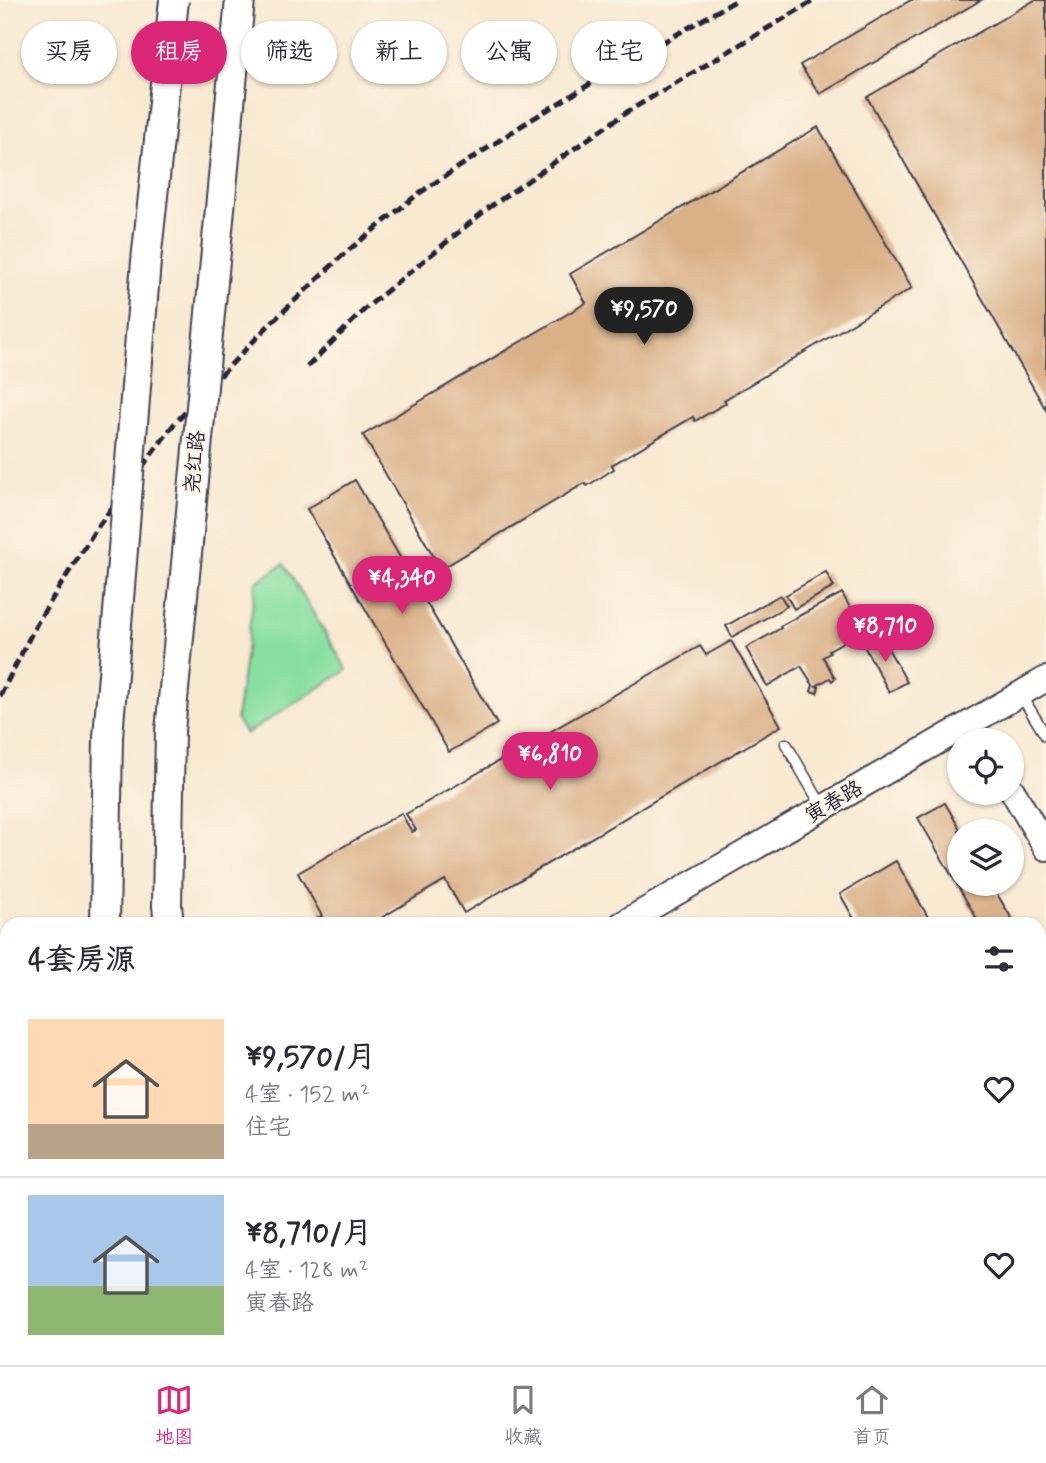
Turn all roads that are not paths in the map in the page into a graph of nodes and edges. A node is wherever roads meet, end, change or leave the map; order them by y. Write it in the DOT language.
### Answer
graph roads {
  1 [pos="173,0"];
  2 [pos="240,0"];
  3 [pos="1046,679"];
  4 [pos="1021,694"];
  5 [pos="981,728"];
  6 [pos="1046,736"];
  7 [pos="786,744"];
  8 [pos="947,746"];
  9 [pos="1021,805"];
  10 [pos="823,808"];
  11 [pos="1046,848"];
  12 [pos="105,917"];
  13 [pos="169,917"];
  14 [pos="634,917"];
  1 -- 12 [label="main road, bridge"];
  2 -- 13 [label="main road, 尧红路, bridge"];
  3 -- 4 [label="street, 寅春路"];
  4 -- 5 [label="street, 寅春路"];
  4 -- 6 [label="lane"];
  7 -- 10 [label="lane"];
  8 -- 10 [label="street, 寅春路"];
  9 -- 11 [label="street"];
  10 -- 14 [label="street, 寅春路"];
}
